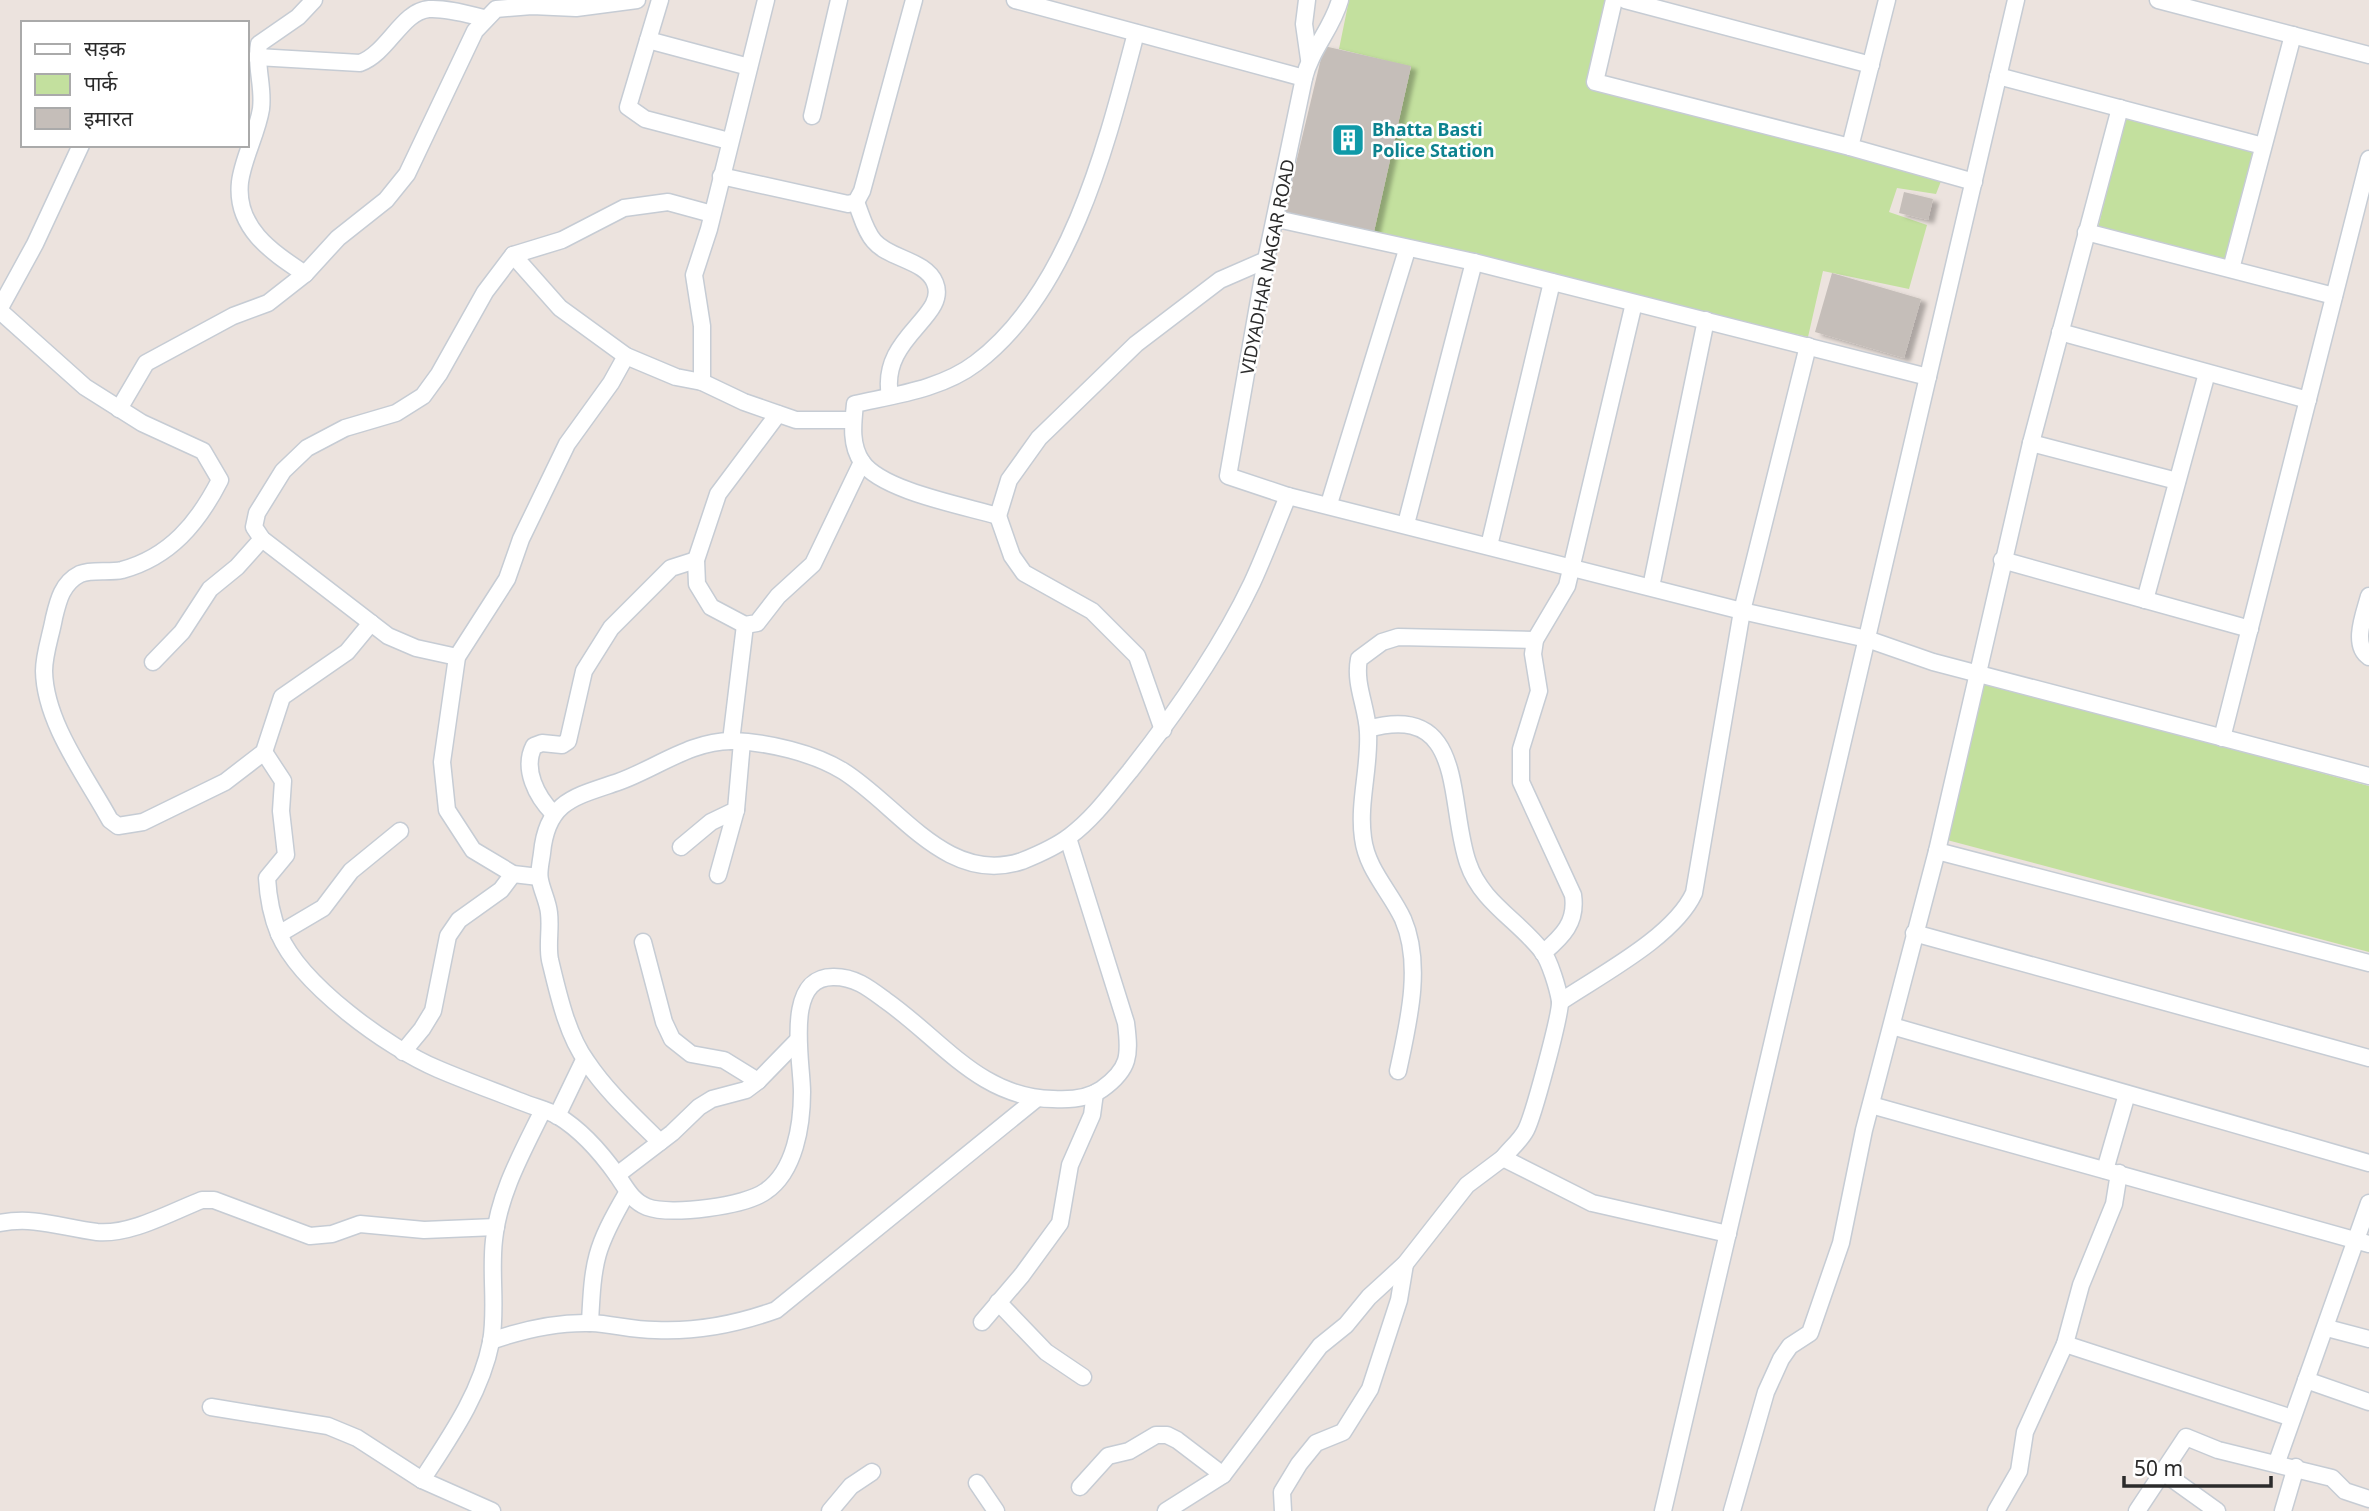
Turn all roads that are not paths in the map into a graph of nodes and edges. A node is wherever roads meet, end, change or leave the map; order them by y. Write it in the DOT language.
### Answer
graph roads {
  1 [pos="314,0"];
  2 [pos="637,0"];
  3 [pos="660,0"];
  4 [pos="766,0"];
  5 [pos="839,0"];
  6 [pos="914,0"];
  7 [pos="1015,0"];
  8 [pos="1307,0"];
  9 [pos="1340,0"];
  10 [pos="1614,0"];
  11 [pos="1625,0"];
  12 [pos="1887,0"];
  13 [pos="2016,0"];
  14 [pos="2158,0"];
  15 [pos="509,3"];
  16 [pos="537,3"];
  17 [pos="1057,5"];
  18 [pos="484,18"];
  19 [pos="1136,33"];
  20 [pos="2292,35"];
  21 [pos="648,40"];
  22 [pos="2369,55"];
  23 [pos="257,57"];
  24 [pos="1309,60"];
  25 [pos="1871,65"];
  26 [pos="749,67"];
  27 [pos="1998,76"];
  28 [pos="1304,78"];
  29 [pos="2120,108"];
  30 [pos="812,116"];
  31 [pos="729,141"];
  32 [pos="2263,146"];
  33 [pos="80,147"];
  34 [pos="1850,147"];
  35 [pos="2369,159"];
  36 [pos="721,176"];
  37 [pos="1974,182"];
  38 [pos="856,202"];
  39 [pos="712,214"];
  40 [pos="1277,219"];
  41 [pos="2087,232"];
  42 [pos="1407,250"];
  43 [pos="513,255"];
  44 [pos="1266,260"];
  45 [pos="1474,262"];
  46 [pos="2231,269"];
  47 [pos="305,274"];
  48 [pos="1552,282"];
  49 [pos="2334,296"];
  50 [pos="1634,303"];
  51 [pos="0,309"];
  52 [pos="1706,320"];
  53 [pos="2060,332"];
  54 [pos="1808,346"];
  55 [pos="626,356"];
  56 [pos="2207,373"];
  57 [pos="1928,377"];
  58 [pos="702,382"];
  59 [pos="890,396"];
  60 [pos="2308,400"];
  61 [pos="119,409"];
  62 [pos="778,414"];
  63 [pos="853,420"];
  64 [pos="2031,443"];
  65 [pos="862,462"];
  66 [pos="2177,481"];
  67 [pos="1288,496"];
  68 [pos="1329,504"];
  69 [pos="998,516"];
  70 [pos="1406,524"];
  71 [pos="262,539"];
  72 [pos="1489,546"];
  73 [pos="696,560"];
  74 [pos="2002,561"];
  75 [pos="1572,567"];
  76 [pos="1651,587"];
  77 [pos="2369,596"];
  78 [pos="2145,600"];
  79 [pos="1742,611"];
  80 [pos="371,623"];
  81 [pos="745,625"];
  82 [pos="2250,629"];
  83 [pos="1867,639"];
  84 [pos="1535,640"];
  85 [pos="457,657"];
  86 [pos="2369,657"];
  87 [pos="153,662"];
  88 [pos="1975,673"];
  89 [pos="1368,729"];
  90 [pos="1163,730"];
  91 [pos="2222,738"];
  92 [pos="736,742"];
  93 [pos="264,752"];
  94 [pos="2369,776"];
  95 [pos="736,810"];
  96 [pos="552,813"];
  97 [pos="400,831"];
  98 [pos="1068,838"];
  99 [pos="681,847"];
  100 [pos="1937,851"];
  101 [pos="513,874"];
  102 [pos="718,875"];
  103 [pos="539,877"];
  104 [pos="1914,933"];
  105 [pos="279,934"];
  106 [pos="643,942"];
  107 [pos="1544,953"];
  108 [pos="2369,963"];
  109 [pos="1560,1002"];
  110 [pos="1892,1026"];
  111 [pos="797,1041"];
  112 [pos="403,1052"];
  113 [pos="2369,1058"];
  114 [pos="584,1060"];
  115 [pos="1398,1071"];
  116 [pos="758,1081"];
  117 [pos="1095,1093"];
  118 [pos="2127,1094"];
  119 [pos="1036,1099"];
  120 [pos="1871,1105"];
  121 [pos="550,1113"];
  122 [pos="660,1142"];
  123 [pos="1503,1158"];
  124 [pos="2369,1163"];
  125 [pos="2112,1171"];
  126 [pos="617,1175"];
  127 [pos="627,1193"];
  128 [pos="2369,1203"];
  129 [pos="0,1223"];
  130 [pos="496,1227"];
  131 [pos="1728,1234"];
  132 [pos="2363,1242"];
  133 [pos="1405,1264"];
  134 [pos="998,1302"];
  135 [pos="982,1322"];
  136 [pos="590,1323"];
  137 [pos="2326,1328"];
  138 [pos="2369,1339"];
  139 [pos="491,1341"];
  140 [pos="2065,1344"];
  141 [pos="1083,1377"];
  142 [pos="2306,1380"];
  143 [pos="2369,1402"];
  144 [pos="211,1408"];
  145 [pos="2292,1418"];
  146 [pos="2277,1462"];
  147 [pos="2295,1467"];
  148 [pos="872,1472"];
  149 [pos="2164,1474"];
  150 [pos="1223,1475"];
  151 [pos="422,1480"];
  152 [pos="977,1483"];
  153 [pos="1080,1487"];
  154 [pos="2369,1499"];
  155 [pos="492,1511"];
  156 [pos="830,1511"];
  157 [pos="996,1511"];
  158 [pos="1166,1511"];
  159 [pos="1283,1511"];
  160 [pos="1663,1511"];
  161 [pos="1732,1511"];
  162 [pos="1996,1511"];
  163 [pos="2137,1511"];
  164 [pos="2217,1511"];
  165 [pos="2283,1511"];
  1 -- 23 [label="street"];
  2 -- 16 [label="street"];
  3 -- 21 [label="street"];
  4 -- 26 [label="street"];
  5 -- 30 [label="street"];
  6 -- 38 [label="street"];
  7 -- 17 [label="street"];
  8 -- 24 [label="street, VIDYADHAR NAGAR ROAD"];
  9 -- 24 [label="street, VIDYADHAR NAGAR ROAD"];
  10 -- 34 [label="street"];
  11 -- 25 [label="street"];
  12 -- 25 [label="street"];
  13 -- 27 [label="street"];
  14 -- 20 [label="street"];
  15 -- 16 [label="street"];
  15 -- 18 [label="street"];
  17 -- 19 [label="street"];
  18 -- 23 [label="street"];
  18 -- 47 [label="street"];
  19 -- 28 [label="street"];
  19 -- 59 [label="street"];
  20 -- 22 [label="street"];
  20 -- 32 [label="street"];
  21 -- 26 [label="street"];
  21 -- 31 [label="street"];
  23 -- 47 [label="street"];
  24 -- 28 [label="street, VIDYADHAR NAGAR ROAD"];
  25 -- 34 [label="street"];
  26 -- 31 [label="street"];
  27 -- 29 [label="street"];
  27 -- 37 [label="street"];
  28 -- 40 [label="street, VIDYADHAR NAGAR ROAD"];
  29 -- 32 [label="street"];
  29 -- 41 [label="street"];
  31 -- 36 [label="street"];
  32 -- 46 [label="street"];
  33 -- 51 [label="street"];
  34 -- 37 [label="street"];
  35 -- 49 [label="street"];
  36 -- 38 [label="street"];
  36 -- 39 [label="street"];
  37 -- 57 [label="street"];
  38 -- 59 [label="street"];
  39 -- 43 [label="street"];
  39 -- 58 [label="street"];
  40 -- 42 [label="street"];
  40 -- 44 [label="street, VIDYADHAR NAGAR ROAD"];
  41 -- 46 [label="street"];
  41 -- 53 [label="street"];
  42 -- 45 [label="street"];
  42 -- 68 [label="street"];
  43 -- 55 [label="street"];
  43 -- 71 [label="street"];
  44 -- 67 [label="street, VIDYADHAR NAGAR ROAD"];
  44 -- 69 [label="street"];
  45 -- 48 [label="street"];
  45 -- 70 [label="street"];
  46 -- 49 [label="street"];
  47 -- 61 [label="street"];
  48 -- 50 [label="street"];
  48 -- 72 [label="street"];
  49 -- 60 [label="street"];
  50 -- 52 [label="street"];
  50 -- 75 [label="street"];
  51 -- 61 [label="street"];
  52 -- 54 [label="street"];
  52 -- 76 [label="street"];
  53 -- 56 [label="street"];
  53 -- 64 [label="street"];
  54 -- 57 [label="street"];
  54 -- 79 [label="street"];
  55 -- 58 [label="street"];
  55 -- 85 [label="street"];
  56 -- 60 [label="street"];
  56 -- 66 [label="street"];
  57 -- 83 [label="street"];
  58 -- 62 [label="street"];
  59 -- 63 [label="street"];
  60 -- 82 [label="street"];
  61 -- 93 [label="street"];
  62 -- 63 [label="street"];
  62 -- 73 [label="street"];
  63 -- 65 [label="street"];
  64 -- 66 [label="street"];
  64 -- 74 [label="street"];
  65 -- 69 [label="street"];
  65 -- 81 [label="street"];
  66 -- 78 [label="street"];
  67 -- 68 [label="street"];
  67 -- 90 [label="street"];
  68 -- 70 [label="street"];
  69 -- 90 [label="street"];
  70 -- 72 [label="street"];
  71 -- 80 [label="street"];
  71 -- 87 [label="street"];
  72 -- 75 [label="street"];
  73 -- 81 [label="street"];
  73 -- 96 [label="street"];
  74 -- 78 [label="street"];
  74 -- 88 [label="street"];
  75 -- 76 [label="street"];
  75 -- 84 [label="street"];
  76 -- 79 [label="street"];
  77 -- 86 [label="street"];
  78 -- 82 [label="street"];
  79 -- 83 [label="street"];
  79 -- 109 [label="street"];
  80 -- 85 [label="street"];
  80 -- 93 [label="street"];
  81 -- 92 [label="street"];
  82 -- 91 [label="street"];
  83 -- 88 [label="street"];
  83 -- 131 [label="street"];
  84 -- 89 [label="street"];
  84 -- 107 [label="street"];
  85 -- 101 [label="street"];
  88 -- 91 [label="street"];
  88 -- 100 [label="street"];
  89 -- 107 [label="street"];
  89 -- 115 [label="street"];
  90 -- 98 [label="street"];
  91 -- 94 [label="street"];
  92 -- 95 [label="street"];
  92 -- 96 [label="street"];
  92 -- 98 [label="street"];
  93 -- 105 [label="street"];
  95 -- 99 [label="street"];
  95 -- 102 [label="street"];
  96 -- 103 [label="street"];
  97 -- 105 [label="street"];
  98 -- 117 [label="street"];
  100 -- 104 [label="street"];
  100 -- 108 [label="street"];
  101 -- 103 [label="street"];
  101 -- 112 [label="street"];
  103 -- 114 [label="street"];
  104 -- 110 [label="street"];
  104 -- 113 [label="street"];
  105 -- 112 [label="street"];
  106 -- 116 [label="street"];
  107 -- 109 [label="street"];
  109 -- 123 [label="street"];
  110 -- 118 [label="street"];
  110 -- 120 [label="street"];
  111 -- 116 [label="street"];
  111 -- 119 [label="street"];
  111 -- 127 [label="street"];
  112 -- 121 [label="street"];
  114 -- 121 [label="street"];
  114 -- 122 [label="street"];
  116 -- 122 [label="street"];
  117 -- 119 [label="street"];
  117 -- 134 [label="street"];
  118 -- 124 [label="street"];
  118 -- 125 [label="street"];
  119 -- 136 [label="street"];
  120 -- 125 [label="street"];
  120 -- 161 [label="street"];
  121 -- 126 [label="street"];
  121 -- 130 [label="street"];
  122 -- 126 [label="street"];
  123 -- 131 [label="street"];
  123 -- 133 [label="street"];
  125 -- 132 [label="street"];
  125 -- 140 [label="street"];
  126 -- 127 [label="street"];
  127 -- 136 [label="street"];
  128 -- 132 [label="street"];
  129 -- 130 [label="street"];
  130 -- 139 [label="street"];
  131 -- 160 [label="street"];
  132 -- 137 [label="street"];
  133 -- 150 [label="street"];
  133 -- 159 [label="street"];
  134 -- 135 [label="street"];
  134 -- 141 [label="street"];
  136 -- 139 [label="street"];
  137 -- 138 [label="street"];
  137 -- 142 [label="street"];
  139 -- 151 [label="street"];
  140 -- 145 [label="street"];
  140 -- 162 [label="street"];
  142 -- 143 [label="street"];
  142 -- 145 [label="street"];
  144 -- 151 [label="street"];
  145 -- 146 [label="street"];
  146 -- 147 [label="street"];
  146 -- 149 [label="street"];
  147 -- 154 [label="street"];
  147 -- 165 [label="street"];
  148 -- 156 [label="street"];
  149 -- 163 [label="street"];
  149 -- 164 [label="street"];
  150 -- 153 [label="street"];
  150 -- 158 [label="street"];
  151 -- 155 [label="street"];
  152 -- 157 [label="street"];
}
